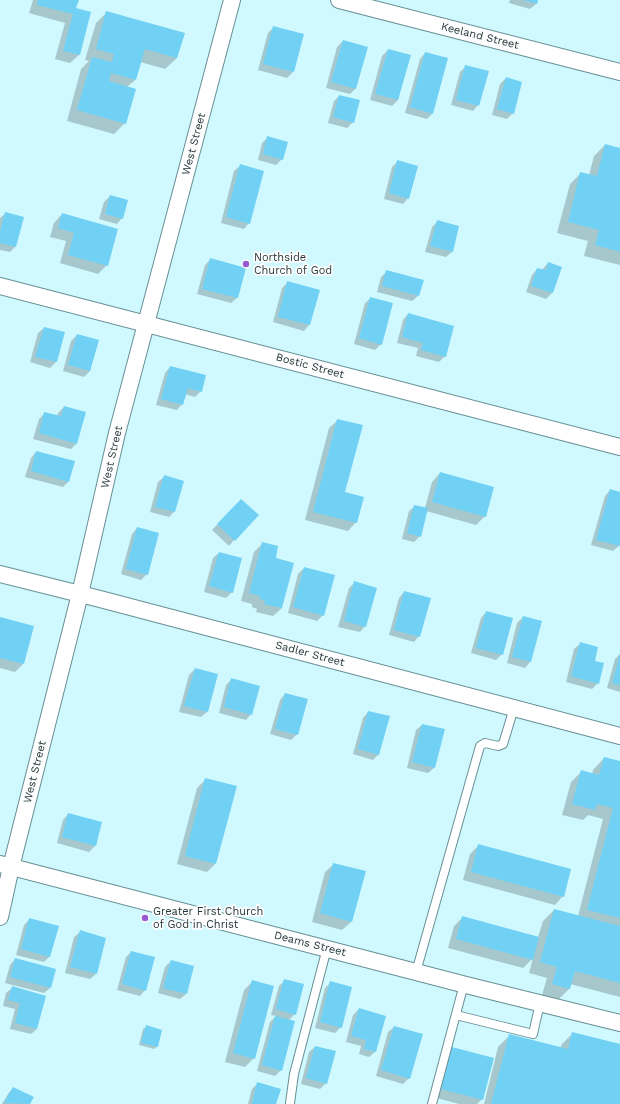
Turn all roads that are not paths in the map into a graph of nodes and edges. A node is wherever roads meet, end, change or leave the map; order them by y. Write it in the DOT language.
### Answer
graph roads {
  1 [pos="232,0"];
  2 [pos="339,0"];
  3 [pos="620,72"];
  4 [pos="0,286"];
  5 [pos="146,324"];
  6 [pos="620,447"];
  7 [pos="0,574"];
  8 [pos="80,594"];
  9 [pos="514,708"];
  10 [pos="620,736"];
  11 [pos="6,865"];
  12 [pos="0,917"];
  13 [pos="327,948"];
  14 [pos="416,972"];
  15 [pos="464,984"];
  16 [pos="540,1003"];
  17 [pos="456,1015"];
  18 [pos="620,1023"];
  19 [pos="290,1103"];
  20 [pos="432,1104"];
  1 -- 5 [label="street, West Street"];
  2 -- 3 [label="street, Keeland Street"];
  4 -- 5 [label="street, Bostic Street"];
  5 -- 6 [label="street, Bostic Street"];
  5 -- 8 [label="street, West Street"];
  7 -- 8 [label="street, Sadler Street"];
  8 -- 9 [label="street, Sadler Street"];
  8 -- 11 [label="street, West Street"];
  9 -- 10 [label="street, Sadler Street"];
  9 -- 14 [label="lane"];
  11 -- 12 [label="street, West Street"];
  11 -- 13 [label="street, Deams Street"];
  13 -- 14 [label="street, Deams Street"];
  13 -- 19 [label="lane"];
  14 -- 15 [label="street, Deams Street"];
  15 -- 16 [label="street, Deams Street"];
  15 -- 17 [label="lane"];
  16 -- 17 [label="lane"];
  16 -- 18 [label="street, Deams Street"];
  17 -- 20 [label="lane"];
}
